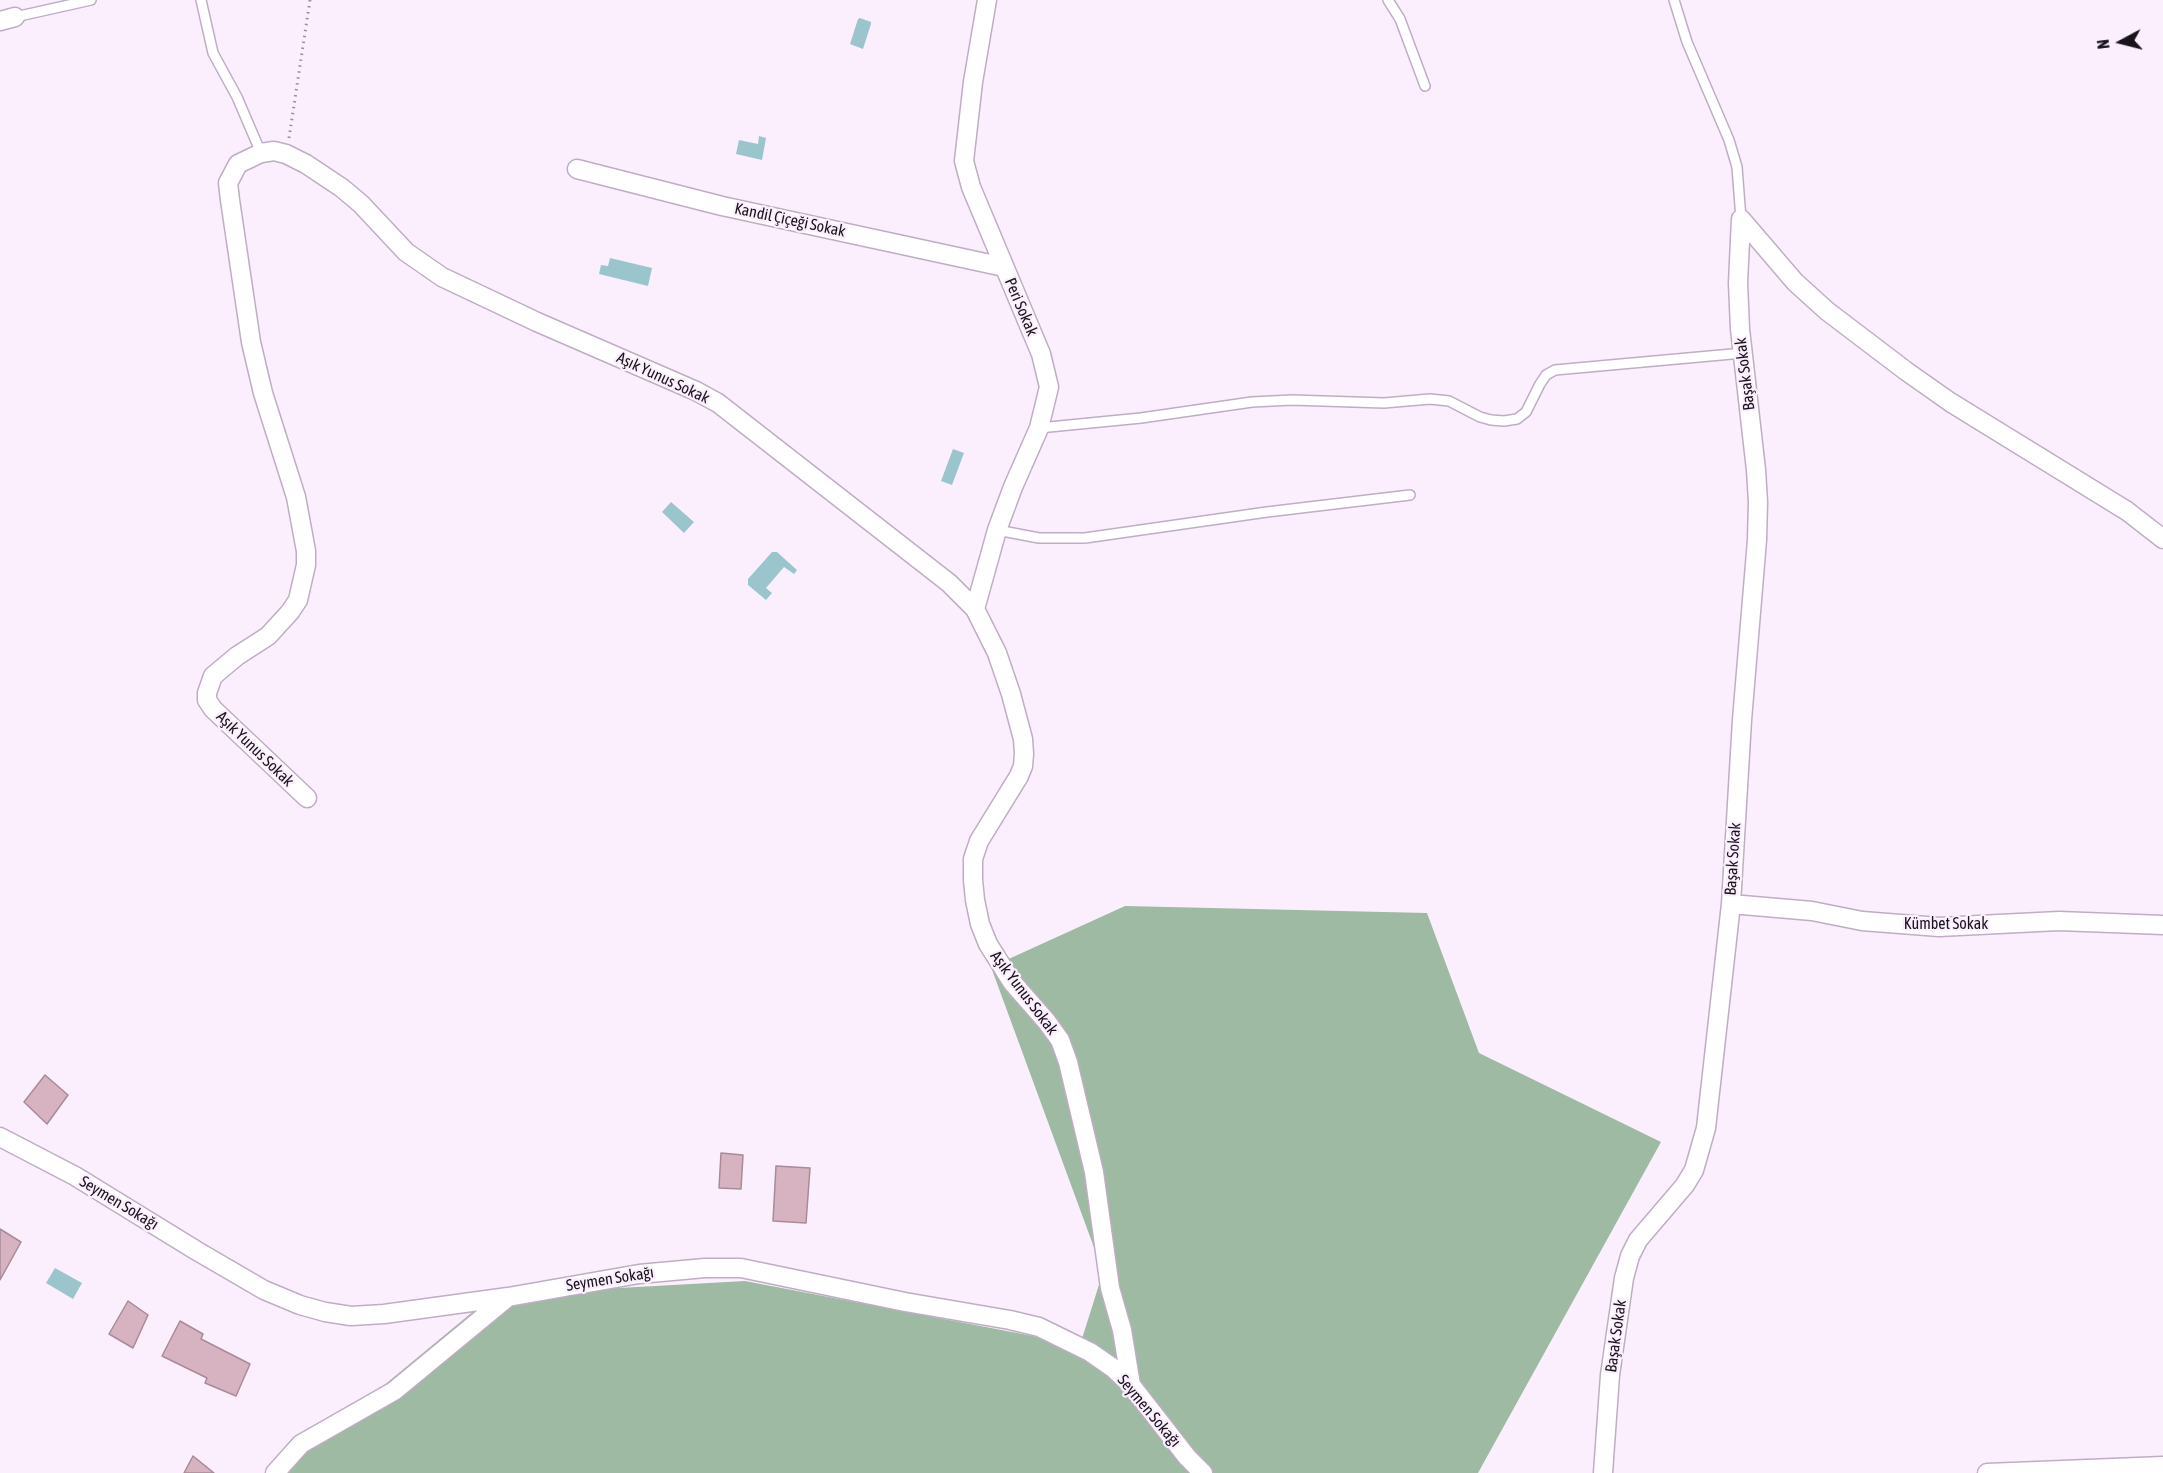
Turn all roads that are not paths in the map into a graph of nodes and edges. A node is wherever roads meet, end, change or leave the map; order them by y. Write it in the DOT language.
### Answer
graph roads {
  1 [pos="91,0"];
  2 [pos="201,0"];
  3 [pos="987,0"];
  4 [pos="1388,0"];
  5 [pos="1674,0"];
  6 [pos="7,19"];
  7 [pos="1425,86"];
  8 [pos="261,153"];
  9 [pos="578,169"];
  10 [pos="1741,219"];
  11 [pos="1004,267"];
  12 [pos="1743,352"];
  13 [pos="1039,428"];
  14 [pos="1410,495"];
  15 [pos="997,530"];
  16 [pos="2163,539"];
  17 [pos="975,609"];
  18 [pos="307,798"];
  19 [pos="1731,904"];
  20 [pos="2163,925"];
  21 [pos="0,1137"];
  22 [pos="507,1297"];
  23 [pos="1131,1385"];
  24 [pos="2163,1466"];
  25 [pos="275,1473"];
  26 [pos="1203,1473"];
  27 [pos="1603,1473"];
  28 [pos="1987,1473"];
  1 -- 6 [label="lane"];
  2 -- 8 [label="lane"];
  3 -- 11 [label="street, Peri Sokak"];
  4 -- 7 [label="lane"];
  5 -- 10 [label="lane"];
  8 -- 17 [label="street, Aşık Yunus Sokak"];
  8 -- 18 [label="street, Aşık Yunus Sokak"];
  9 -- 11 [label="street, Kandil Çiçeği Sokak"];
  10 -- 12 [label="street, Başak Sokak"];
  10 -- 16 [label="street"];
  11 -- 13 [label="street, Peri Sokak"];
  12 -- 13 [label="lane"];
  12 -- 19 [label="street, Başak Sokak"];
  13 -- 15 [label="street, Peri Sokak"];
  14 -- 15 [label="lane"];
  15 -- 17 [label="street, Peri Sokak"];
  17 -- 23 [label="street, Aşık Yunus Sokak"];
  19 -- 20 [label="street, Kümbet Sokak"];
  19 -- 27 [label="street, Başak Sokak"];
  21 -- 22 [label="street, Seymen Sokağı"];
  22 -- 23 [label="street, Seymen Sokağı"];
  22 -- 25 [label="street"];
  23 -- 26 [label="street, Seymen Sokağı"];
  24 -- 28 [label="street"];
}
